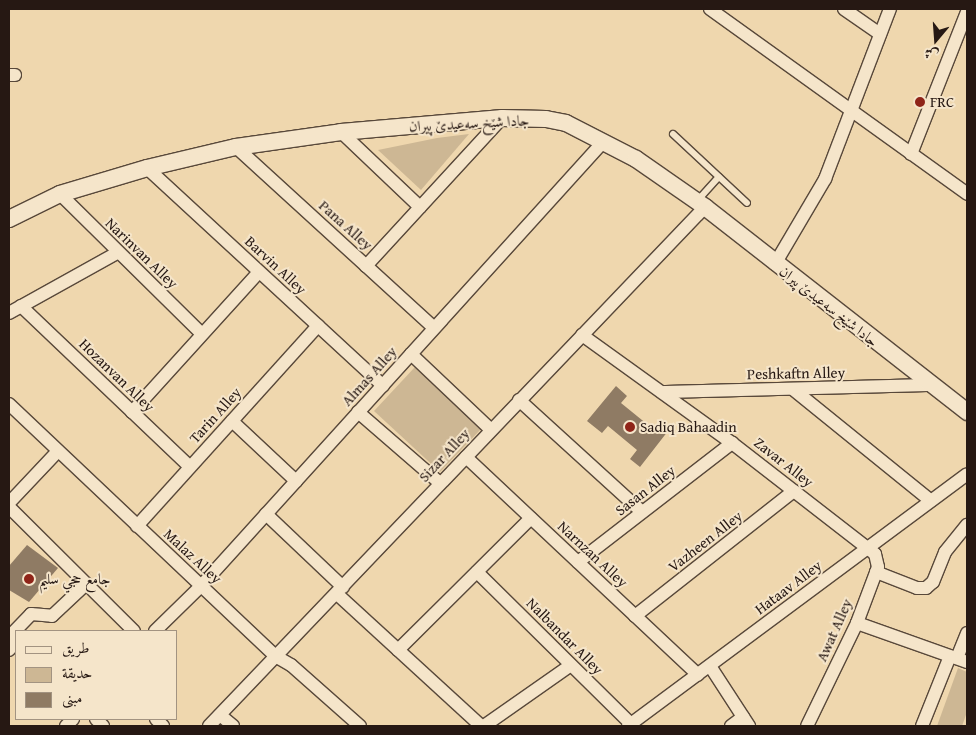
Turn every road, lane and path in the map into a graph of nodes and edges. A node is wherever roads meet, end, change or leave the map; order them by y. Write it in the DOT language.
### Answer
graph roads {
  1 [pos="710,9"];
  2 [pos="844,9"];
  3 [pos="890,9"];
  4 [pos="967,12"];
  5 [pos="880,34"];
  6 [pos="853,112"];
  7 [pos="502,118"];
  8 [pos="341,132"];
  9 [pos="673,134"];
  10 [pos="604,141"];
  11 [pos="236,147"];
  12 [pos="911,154"];
  13 [pos="147,168"];
  14 [pos="719,177"];
  15 [pos="60,194"];
  16 [pos="967,194"];
  17 [pos="748,203"];
  18 [pos="700,204"];
  19 [pos="420,207"];
  20 [pos="9,219"];
  21 [pos="118,253"];
  22 [pos="775,264"];
  23 [pos="366,266"];
  24 [pos="259,272"];
  25 [pos="21,306"];
  26 [pos="9,313"];
  27 [pos="318,326"];
  28 [pos="434,328"];
  29 [pos="202,334"];
  30 [pos="582,335"];
  31 [pos="411,354"];
  32 [pos="931,385"];
  33 [pos="383,386"];
  34 [pos="794,390"];
  35 [pos="662,392"];
  36 [pos="519,400"];
  37 [pos="9,404"];
  38 [pos="132,412"];
  39 [pos="358,412"];
  40 [pos="967,412"];
  41 [pos="232,421"];
  42 [pos="490,430"];
  43 [pos="732,443"];
  44 [pos="58,451"];
  45 [pos="466,456"];
  46 [pos="190,467"];
  47 [pos="967,474"];
  48 [pos="296,481"];
  49 [pos="440,483"];
  50 [pos="794,491"];
  51 [pos="931,501"];
  52 [pos="9,505"];
  53 [pos="642,512"];
  54 [pos="266,514"];
  55 [pos="531,518"];
  56 [pos="967,525"];
  57 [pos="137,526"];
  58 [pos="868,548"];
  59 [pos="578,562"];
  60 [pos="477,572"];
  61 [pos="876,572"];
  62 [pos="86,584"];
  63 [pos="201,586"];
  64 [pos="340,590"];
  65 [pos="636,616"];
  66 [pos="857,622"];
  67 [pos="20,630"];
  68 [pos="133,630"];
  69 [pos="157,630"];
  70 [pos="967,633"];
  71 [pos="398,650"];
  72 [pos="277,657"];
  73 [pos="958,659"];
  74 [pos="571,665"];
  75 [pos="710,666"];
  76 [pos="698,675"];
  77 [pos="220,715"];
  78 [pos="746,722"];
  79 [pos="630,725"];
  80 [pos="209,726"];
  81 [pos="233,726"];
  82 [pos="360,726"];
  83 [pos="483,726"];
  84 [pos="731,726"];
  85 [pos="807,726"];
  86 [pos="922,726"];
  1 -- 6 [label="street"];
  2 -- 5 [label="street"];
  3 -- 5 [label="street"];
  4 -- 12 [label="street"];
  5 -- 6 [label="street"];
  6 -- 12 [label="street"];
  6 -- 22 [label="street"];
  7 -- 8 [label="street, جادا شێخ سەعیدێ پیران"];
  7 -- 10 [label="street, جادا شێخ سەعیدێ پیران"];
  7 -- 19 [label="street"];
  8 -- 11 [label="street, جادا شێخ سەعیدێ پیران"];
  8 -- 19 [label="street"];
  9 -- 14 [label="lane"];
  10 -- 18 [label="street, جادا شێخ سەعیدێ پیران"];
  10 -- 28 [label="street, Almas Alley"];
  11 -- 13 [label="street, جادا شێخ سەعیدێ پیران"];
  11 -- 23 [label="street, Pana Alley"];
  12 -- 16 [label="street"];
  13 -- 15 [label="street, جادا شێخ سەعیدێ پیران"];
  13 -- 24 [label="street, Barvin Alley"];
  14 -- 17 [label="lane"];
  14 -- 18 [label="lane"];
  15 -- 20 [label="street, جادا شێخ سەعیدێ پیران"];
  15 -- 21 [label="street, Narinvan Alley"];
  18 -- 22 [label="street, جادا شێخ سەعیدێ پیران"];
  18 -- 30 [label="street, Sizar Alley"];
  19 -- 23 [label="street"];
  21 -- 25 [label="street"];
  21 -- 29 [label="street, Narinvan Alley"];
  22 -- 32 [label="street, جادا شێخ سەعیدێ پیران"];
  23 -- 28 [label="street, Pana Alley"];
  24 -- 27 [label="street, Barvin Alley"];
  24 -- 29 [label="street"];
  25 -- 26 [label="street"];
  25 -- 38 [label="street, Hozanvan Alley"];
  27 -- 33 [label="street, Barvin Alley"];
  27 -- 41 [label="street, Tarin Alley"];
  28 -- 31 [label="street, Almas Alley"];
  29 -- 38 [label="street"];
  30 -- 35 [label="street, Zavar Alley"];
  30 -- 36 [label="street, Sizar Alley"];
  31 -- 33 [label="street, Almas Alley"];
  31 -- 42 [label="street"];
  32 -- 34 [label="street, Peshkaftn Alley"];
  32 -- 40 [label="street, جادا شێخ سەعیدێ پیران"];
  33 -- 39 [label="street, Almas Alley"];
  34 -- 35 [label="street, Peshkaftn Alley"];
  34 -- 51 [label="street"];
  35 -- 43 [label="street, Zavar Alley"];
  36 -- 42 [label="street, Sizar Alley"];
  36 -- 53 [label="street"];
  37 -- 44 [label="street, Malaz Alley"];
  38 -- 46 [label="street, Hozanvan Alley"];
  39 -- 48 [label="street, Almas Alley"];
  39 -- 49 [label="street"];
  41 -- 46 [label="street, Tarin Alley"];
  41 -- 48 [label="street"];
  42 -- 45 [label="street, Sizar Alley"];
  43 -- 50 [label="street, Zavar Alley"];
  43 -- 53 [label="street, Sasan Alley"];
  44 -- 52 [label="street"];
  44 -- 57 [label="street, Malaz Alley"];
  45 -- 49 [label="street, Sizar Alley"];
  45 -- 55 [label="street, Narnzan Alley"];
  46 -- 57 [label="street, Tarin Alley"];
  47 -- 51 [label="street, Hataav Alley"];
  48 -- 54 [label="street, Almas Alley"];
  49 -- 64 [label="street, Sizar Alley"];
  50 -- 58 [label="street, Zavar Alley"];
  50 -- 65 [label="street, Vazheen Alley"];
  51 -- 58 [label="street, Hataav Alley"];
  52 -- 62 [label="street"];
  53 -- 59 [label="street, Sasan Alley"];
  54 -- 63 [label="street, Almas Alley"];
  54 -- 64 [label="street"];
  55 -- 59 [label="street, Narnzan Alley"];
  55 -- 60 [label="street"];
  56 -- 61 [label="street"];
  57 -- 63 [label="street, Malaz Alley"];
  58 -- 61 [label="street"];
  58 -- 75 [label="street, Hataav Alley"];
  59 -- 65 [label="street, Narnzan Alley"];
  60 -- 71 [label="street"];
  60 -- 74 [label="street, Nalbandar Alley"];
  61 -- 66 [label="street, Awat Alley"];
  62 -- 67 [label="street"];
  62 -- 68 [label="street"];
  63 -- 69 [label="street, Almas Alley"];
  63 -- 72 [label="street, Malaz Alley"];
  64 -- 71 [label="street"];
  64 -- 72 [label="street, Sizar Alley"];
  65 -- 76 [label="street, Narnzan Alley"];
  66 -- 73 [label="street"];
  66 -- 85 [label="street, Awat Alley"];
  70 -- 73 [label="street"];
  71 -- 83 [label="street"];
  72 -- 77 [label="street, Sizar Alley"];
  72 -- 82 [label="street, Malaz Alley"];
  73 -- 86 [label="street"];
  74 -- 79 [label="street, Nalbandar Alley"];
  74 -- 83 [label="street"];
  75 -- 76 [label="street, Hataav Alley"];
  75 -- 78 [label="street"];
  76 -- 79 [label="street, Hataav Alley"];
  77 -- 80 [label="street, Sizar Alley"];
  77 -- 81 [label="street"];
  78 -- 84 [label="street"];
}
